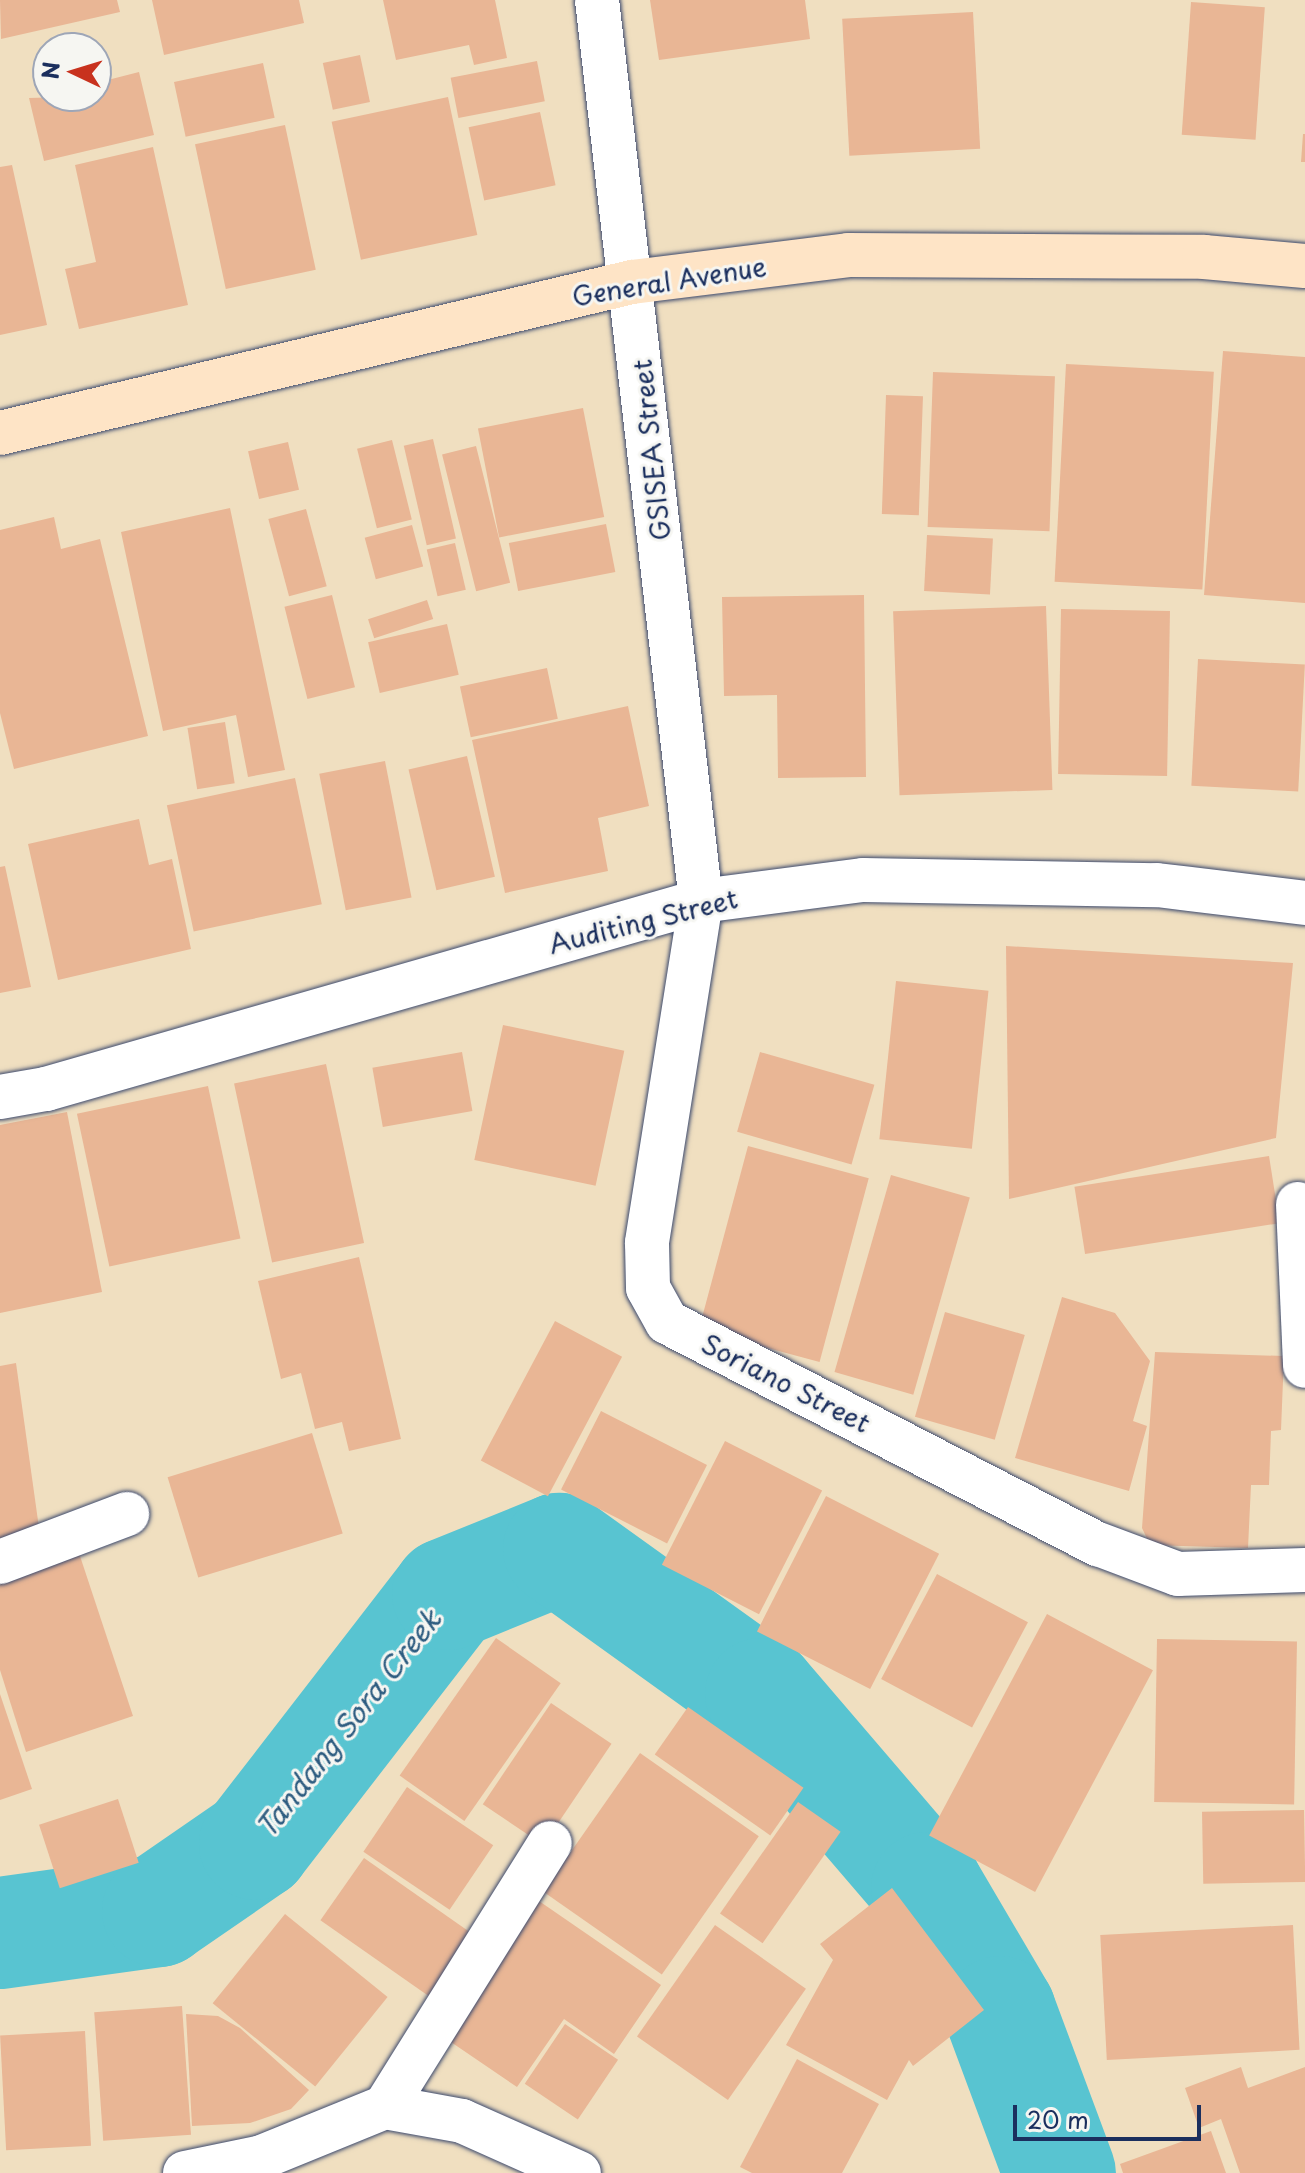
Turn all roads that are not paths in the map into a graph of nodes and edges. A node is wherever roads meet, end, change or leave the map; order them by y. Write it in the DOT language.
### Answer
graph roads {
  1 [pos="597,0"];
  2 [pos="1305,266"];
  3 [pos="632,282"];
  4 [pos="0,433"];
  5 [pos="701,901"];
  6 [pos="1305,903"];
  7 [pos="0,1097"];
  8 [pos="1298,1204"];
  9 [pos="1305,1366"];
  10 [pos="127,1514"];
  11 [pos="0,1562"];
  12 [pos="1305,1570"];
  13 [pos="550,1843"];
  14 [pos="385,2107"];
  15 [pos="262,2165"];
  16 [pos="185,2173"];
  17 [pos="579,2173"];
  1 -- 3 [label="street, GSISEA Street"];
  2 -- 3 [label="street, General Avenue"];
  3 -- 4 [label="street, General Avenue"];
  3 -- 5 [label="street, GSISEA Street"];
  5 -- 6 [label="street, Auditing Street"];
  5 -- 7 [label="street, Auditing Street"];
  5 -- 12 [label="street, Soriano Street"];
  8 -- 9 [label="street"];
  10 -- 11 [label="street"];
  13 -- 14 [label="street"];
  14 -- 15 [label="street"];
  14 -- 17 [label="street"];
  15 -- 16 [label="street"];
}
